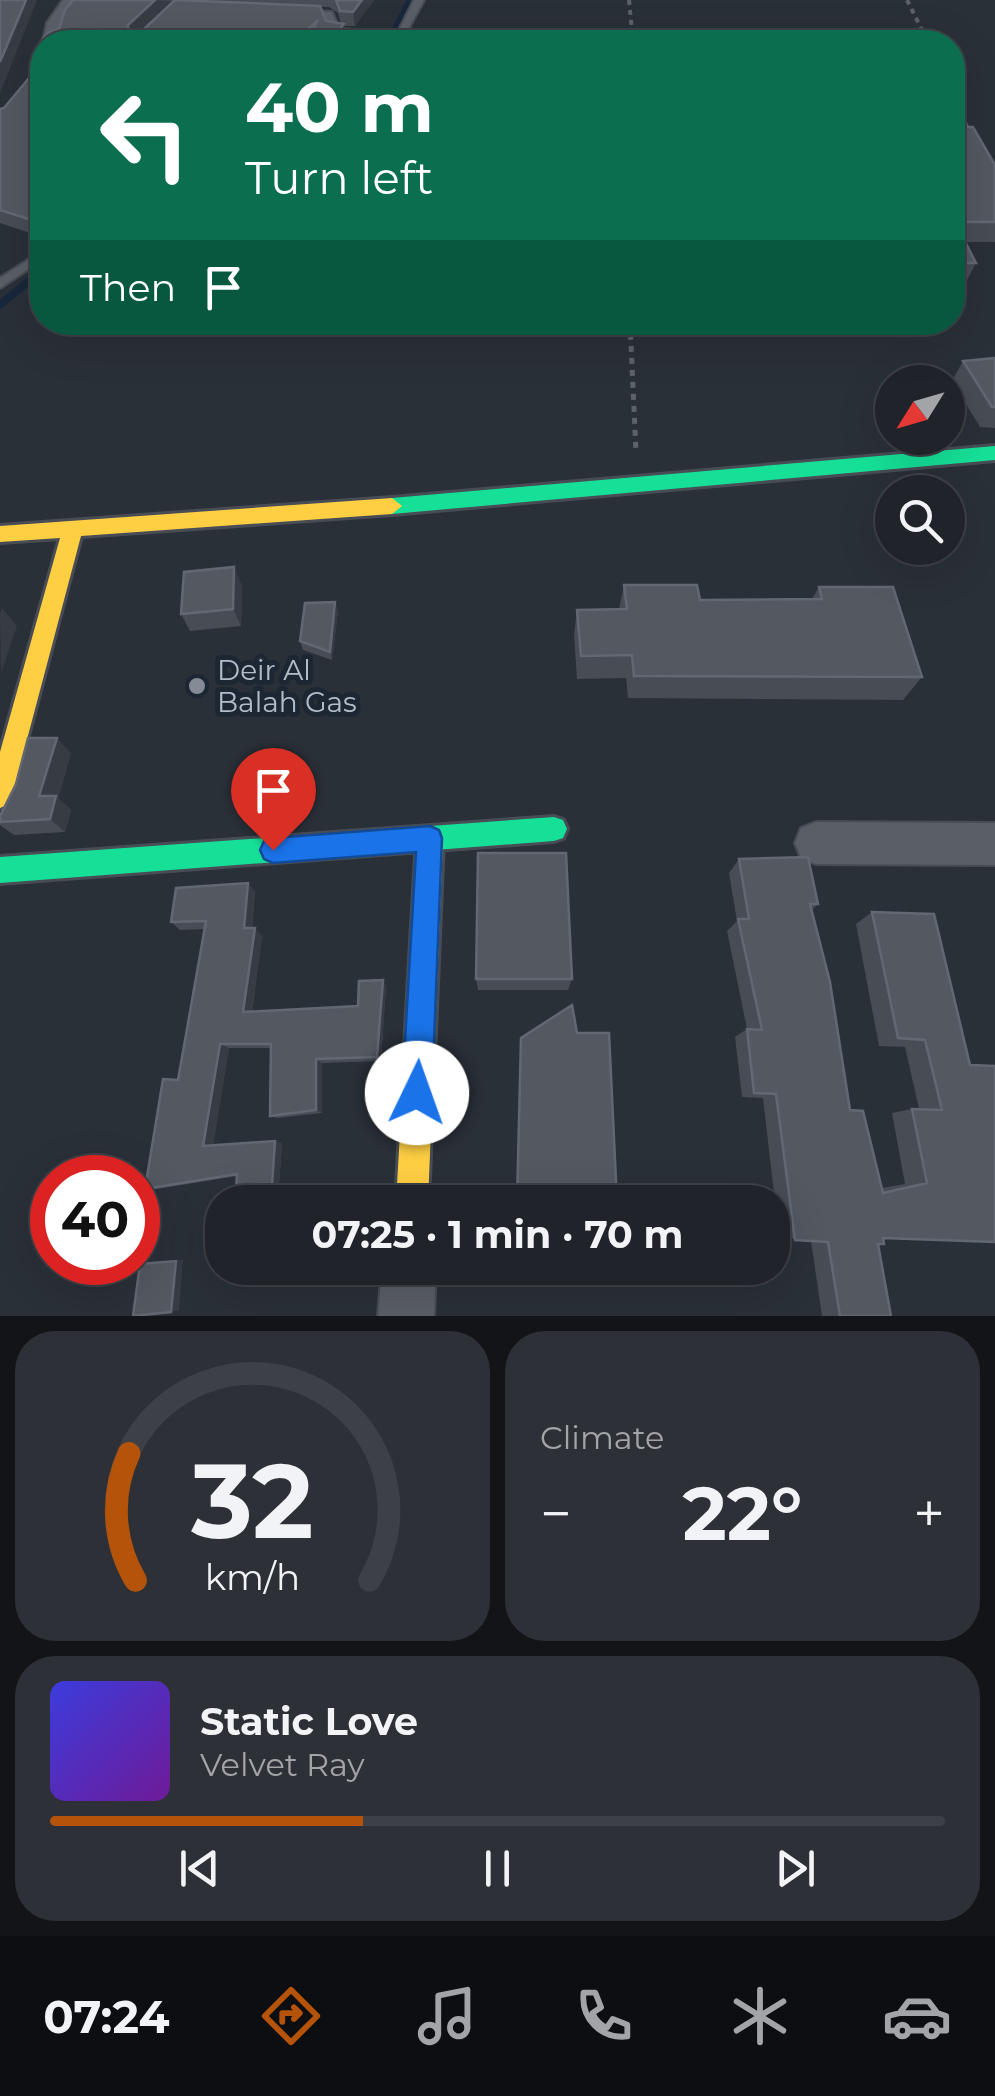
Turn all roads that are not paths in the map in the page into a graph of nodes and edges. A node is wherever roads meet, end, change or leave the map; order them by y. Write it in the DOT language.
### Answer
graph roads {
  1 [pos="73,0"];
  2 [pos="419,0"];
  3 [pos="291,12"];
  4 [pos="55,30"];
  5 [pos="334,30"];
  6 [pos="403,30"];
  7 [pos="30,263"];
  8 [pos="0,284"];
  9 [pos="993,458"];
  10 [pos="72,529"];
  11 [pos="0,534"];
  12 [pos="0,796"];
  13 [pos="554,829"];
  14 [pos="430,838"];
  15 [pos="816,842"];
  16 [pos="995,844"];
  17 [pos="0,870"];
  18 [pos="413,1185"];
  19 [pos="407,1285"];
  20 [pos="406,1316"];
  1 -- 4 [label="street"];
  2 -- 6 [label="lane"];
  3 -- 5 [label="lane"];
  7 -- 8 [label="lane"];
  9 -- 10 [label="street"];
  10 -- 11 [label="street"];
  10 -- 12 [label="street"];
  13 -- 14 [label="street"];
  14 -- 17 [label="street"];
  14 -- 18 [label="street"];
  15 -- 16 [label="street"];
  19 -- 20 [label="street"];
}
